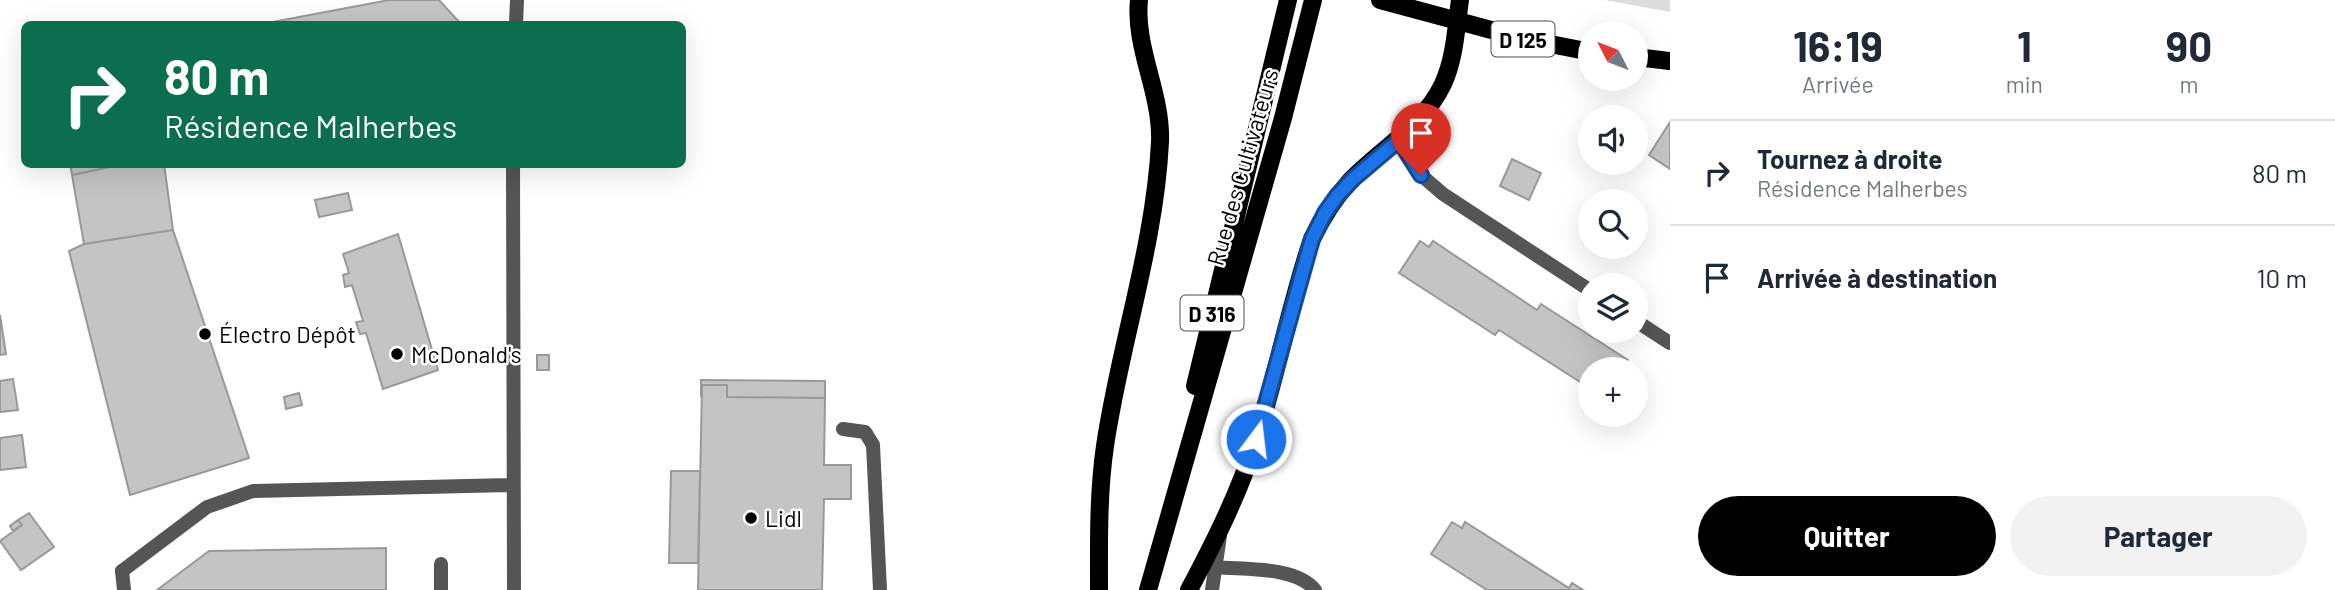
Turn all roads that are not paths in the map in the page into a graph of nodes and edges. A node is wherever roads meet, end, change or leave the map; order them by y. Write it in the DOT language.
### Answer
graph roads {
  1 [pos="517,0"];
  2 [pos="1139,0"];
  3 [pos="1288,0"];
  4 [pos="1313,0"];
  5 [pos="1380,0"];
  6 [pos="1460,0"];
  7 [pos="516,21"];
  8 [pos="1457,23"];
  9 [pos="1578,49"];
  10 [pos="1648,58"];
  11 [pos="1670,61"];
  12 [pos="1399,140"];
  13 [pos="513,168"];
  14 [pos="1578,282"];
  15 [pos="1648,329"];
  16 [pos="1670,343"];
  17 [pos="843,429"];
  18 [pos="513,485"];
  19 [pos="1221,531"];
  20 [pos="441,564"];
  21 [pos="1216,567"];
  22 [pos="124,590"];
  23 [pos="441,590"];
  24 [pos="514,590"];
  25 [pos="880,590"];
  26 [pos="1099,590"];
  27 [pos="1147,590"];
  28 [pos="1189,590"];
  29 [pos="1212,590"];
  30 [pos="1315,590"];
  1 -- 7 [label="street"];
  2 -- 26 [label="main road"];
  3 -- 27 [label="main road, Rue des Cultivateurs / D 316"];
  4 -- 27 [label="main road, Rue des Cultivateurs / D 316"];
  5 -- 8 [label="main road, D 125"];
  6 -- 8 [label="main road"];
  8 -- 9 [label="main road, D 125"];
  8 -- 12 [label="main road"];
  10 -- 11 [label="main road"];
  12 -- 14 [label="street"];
  12 -- 19 [label="main road"];
  13 -- 18 [label="street"];
  15 -- 16 [label="street"];
  17 -- 25 [label="street"];
  18 -- 22 [label="street"];
  18 -- 24 [label="street"];
  19 -- 21 [label="street"];
  19 -- 28 [label="main road"];
  20 -- 23 [label="street"];
  21 -- 29 [label="street"];
  21 -- 30 [label="street"];
}
